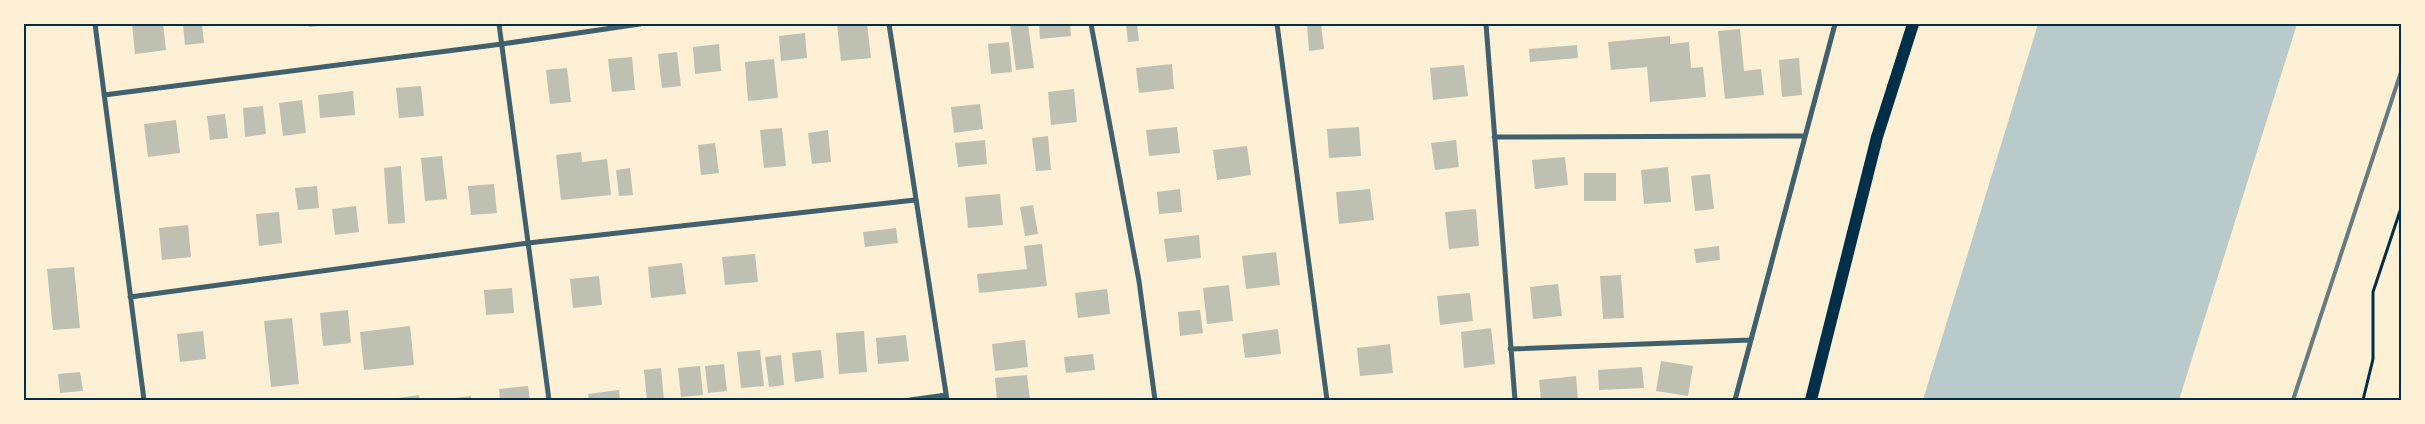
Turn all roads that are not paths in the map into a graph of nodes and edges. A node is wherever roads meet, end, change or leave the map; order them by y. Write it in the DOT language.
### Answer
graph roads {
  1 [pos="95,24"];
  2 [pos="500,24"];
  3 [pos="640,24"];
  4 [pos="889,24"];
  5 [pos="1091,24"];
  6 [pos="1277,24"];
  7 [pos="1486,24"];
  8 [pos="1835,24"];
  9 [pos="1913,24"];
  10 [pos="502,44"];
  11 [pos="104,94"];
  12 [pos="1805,136"];
  13 [pos="1494,137"];
  14 [pos="915,200"];
  15 [pos="528,243"];
  16 [pos="130,297"];
  17 [pos="1750,340"];
  18 [pos="1510,348"];
  19 [pos="946,398"];
  20 [pos="144,400"];
  21 [pos="549,400"];
  22 [pos="910,400"];
  23 [pos="1155,400"];
  24 [pos="1327,400"];
  25 [pos="1515,400"];
  26 [pos="1736,400"];
  27 [pos="1811,400"];
  1 -- 11 [label="street"];
  2 -- 10 [label="street"];
  3 -- 10 [label="street"];
  4 -- 14 [label="street"];
  5 -- 23 [label="street"];
  6 -- 24 [label="street"];
  7 -- 13 [label="street"];
  8 -- 12 [label="street"];
  9 -- 27 [label="highway"];
  10 -- 11 [label="street"];
  10 -- 15 [label="street"];
  11 -- 16 [label="street"];
  12 -- 13 [label="street"];
  12 -- 17 [label="street"];
  13 -- 18 [label="street"];
  14 -- 15 [label="street"];
  14 -- 19 [label="street"];
  15 -- 16 [label="street"];
  15 -- 21 [label="street"];
  16 -- 20 [label="street"];
  17 -- 18 [label="street"];
  17 -- 26 [label="street"];
  18 -- 25 [label="street"];
  19 -- 22 [label="street"];
}
